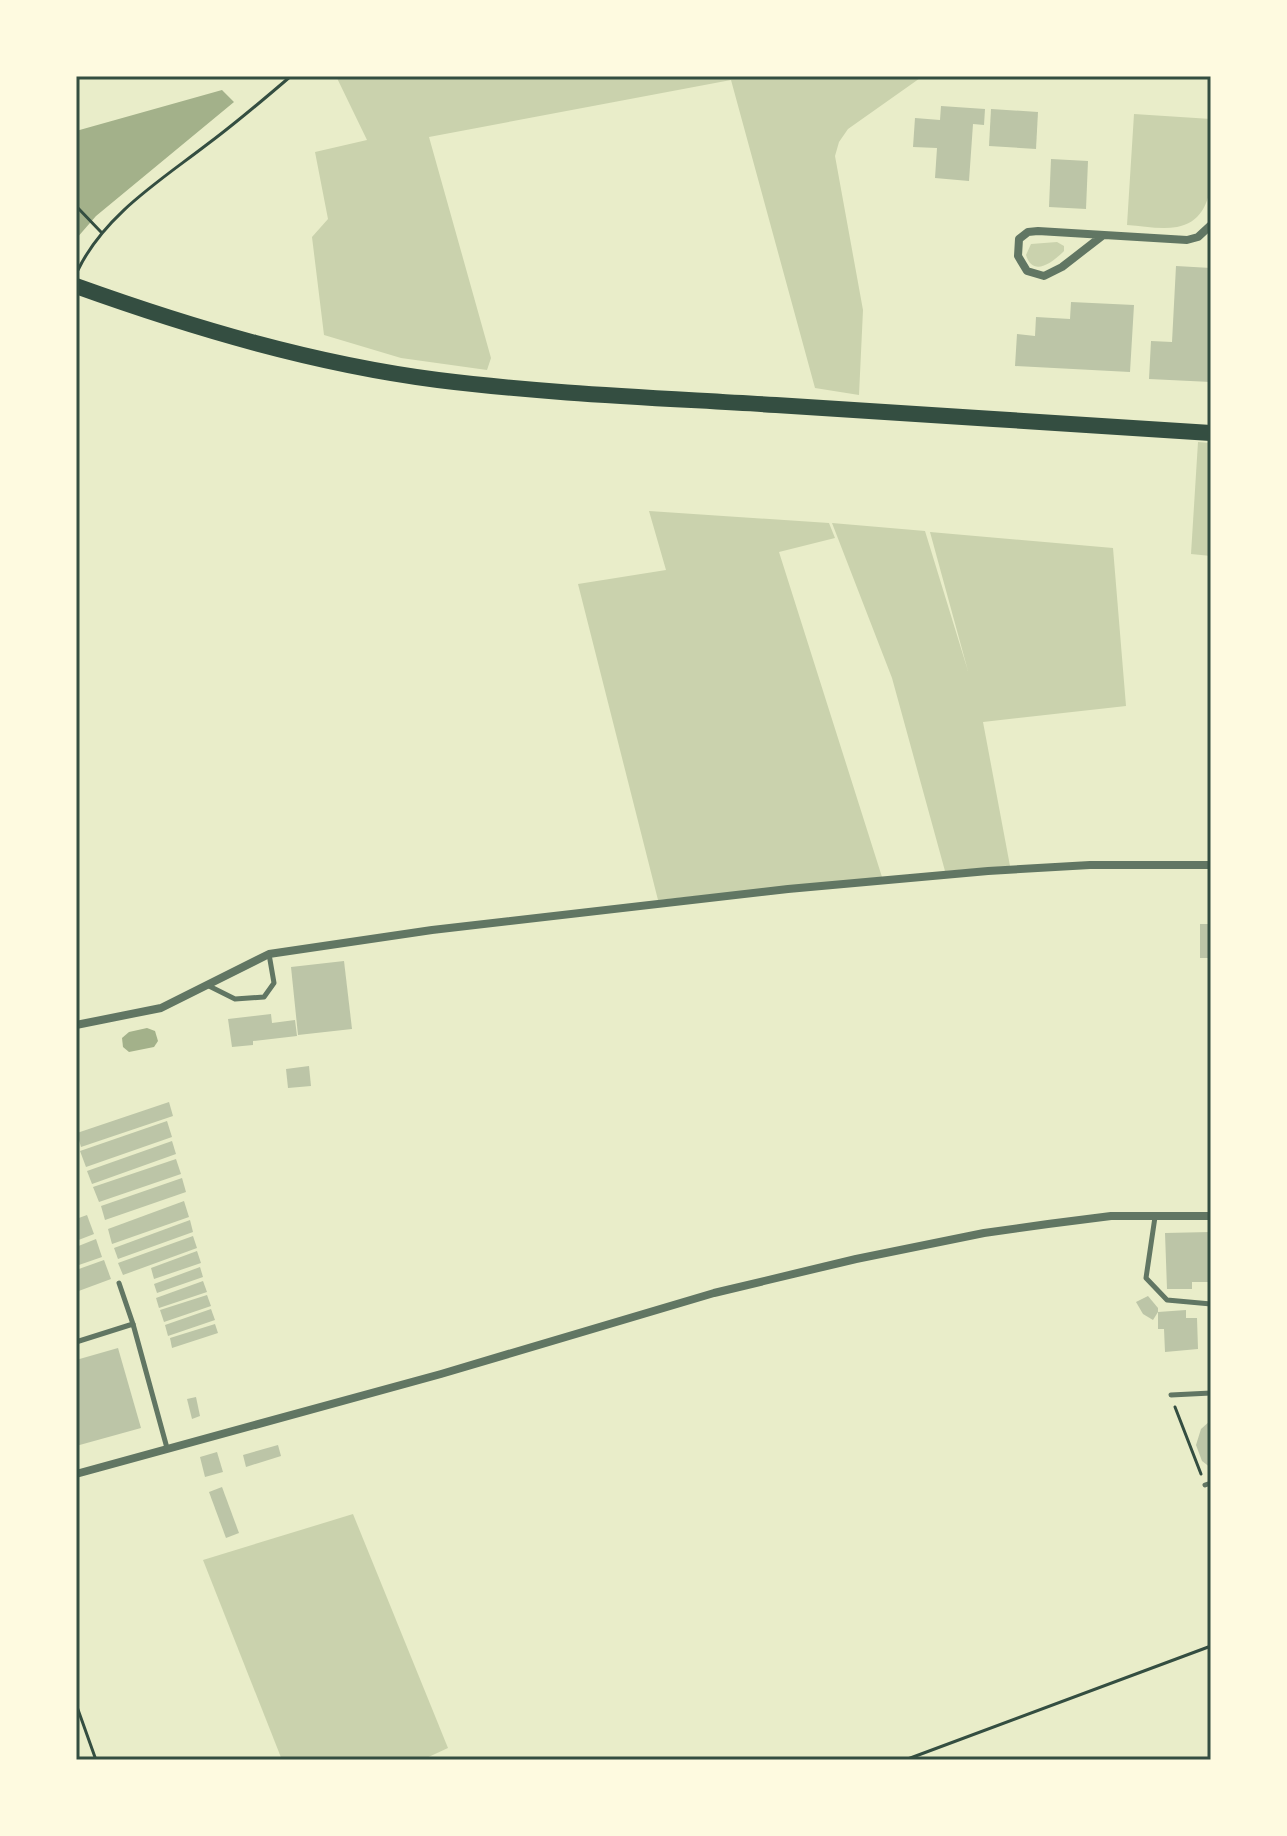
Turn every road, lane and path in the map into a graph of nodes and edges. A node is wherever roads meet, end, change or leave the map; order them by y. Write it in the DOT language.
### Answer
graph roads {
  1 [pos="291,76"];
  2 [pos="77,207"];
  3 [pos="1211,225"];
  4 [pos="101,232"];
  5 [pos="1102,236"];
  6 [pos="76,273"];
  7 [pos="76,286"];
  8 [pos="1211,433"];
  9 [pos="1211,865"];
  10 [pos="269,954"];
  11 [pos="206,985"];
  12 [pos="76,1025"];
  13 [pos="1211,1216"];
  14 [pos="1155,1217"];
  15 [pos="119,1283"];
  16 [pos="1211,1304"];
  17 [pos="133,1324"];
  18 [pos="76,1342"];
  19 [pos="1211,1393"];
  20 [pos="1171,1395"];
  21 [pos="167,1448"];
  22 [pos="76,1474"];
  23 [pos="1208,1484"];
  24 [pos="1211,1646"];
  25 [pos="76,1704"];
  26 [pos="96,1760"];
  27 [pos="905,1760"];
  1 -- 4 [label="path"];
  2 -- 4 [label="path"];
  3 -- 5 [label="street"];
  4 -- 6 [label="path"];
  5 -- 5 [label="street"];
  7 -- 8 [label="main road"];
  9 -- 10 [label="street"];
  10 -- 11 [label="street"];
  10 -- 11 [label="lane"];
  11 -- 12 [label="street"];
  13 -- 14 [label="street"];
  14 -- 16 [label="lane"];
  14 -- 21 [label="street"];
  15 -- 17 [label="lane"];
  17 -- 18 [label="lane"];
  17 -- 21 [label="lane"];
  19 -- 20 [label="lane"];
  20 -- 23 [label="path"];
  21 -- 22 [label="street"];
  24 -- 27 [label="path"];
  25 -- 26 [label="path"];
}
